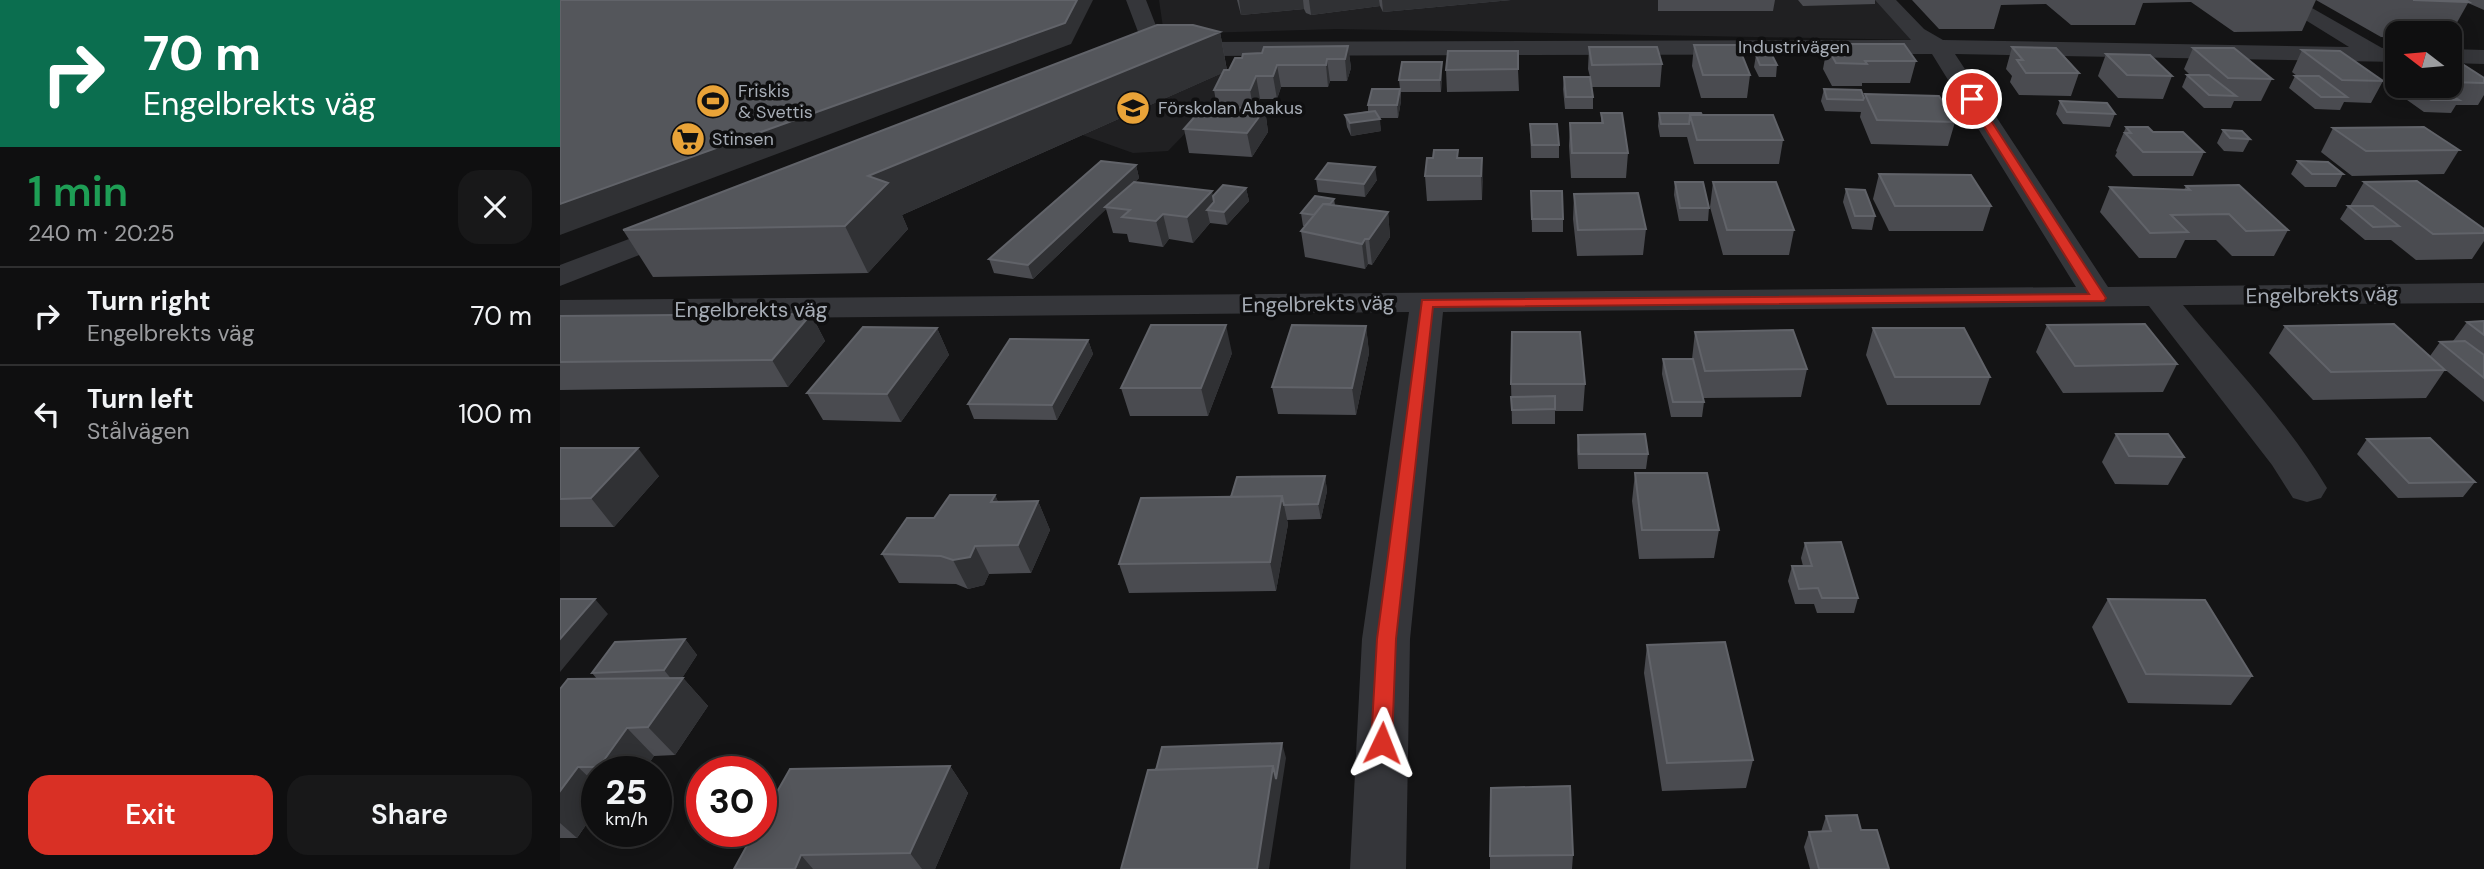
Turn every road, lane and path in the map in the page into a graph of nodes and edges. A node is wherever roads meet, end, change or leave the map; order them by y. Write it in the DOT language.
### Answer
graph roads {
  1 [pos="1136,0"];
  2 [pos="1885,0"];
  3 [pos="2283,0"];
  4 [pos="1939,47"];
  5 [pos="2385,53"];
  6 [pos="2385,55"];
  7 [pos="2462,56"];
  8 [pos="2484,57"];
  9 [pos="705,219"];
  10 [pos="560,276"];
  11 [pos="2484,293"];
  12 [pos="2099,298"];
  13 [pos="2160,298"];
  14 [pos="1426,303"];
  15 [pos="560,310"];
  16 [pos="2307,488"];
  17 [pos="1378,869"];
  1 -- 4 [label="street, Industrivägen"];
  2 -- 4 [label="street"];
  3 -- 5 [label="street"];
  4 -- 6 [label="street, Industrivägen"];
  4 -- 12 [label="street"];
  7 -- 8 [label="street"];
  9 -- 10 [label="street"];
  11 -- 13 [label="street, Engelbrekts väg"];
  12 -- 13 [label="street, Engelbrekts väg"];
  12 -- 14 [label="street, Engelbrekts väg"];
  13 -- 16 [label="street"];
  14 -- 15 [label="street, Engelbrekts väg"];
  14 -- 17 [label="street"];
}
